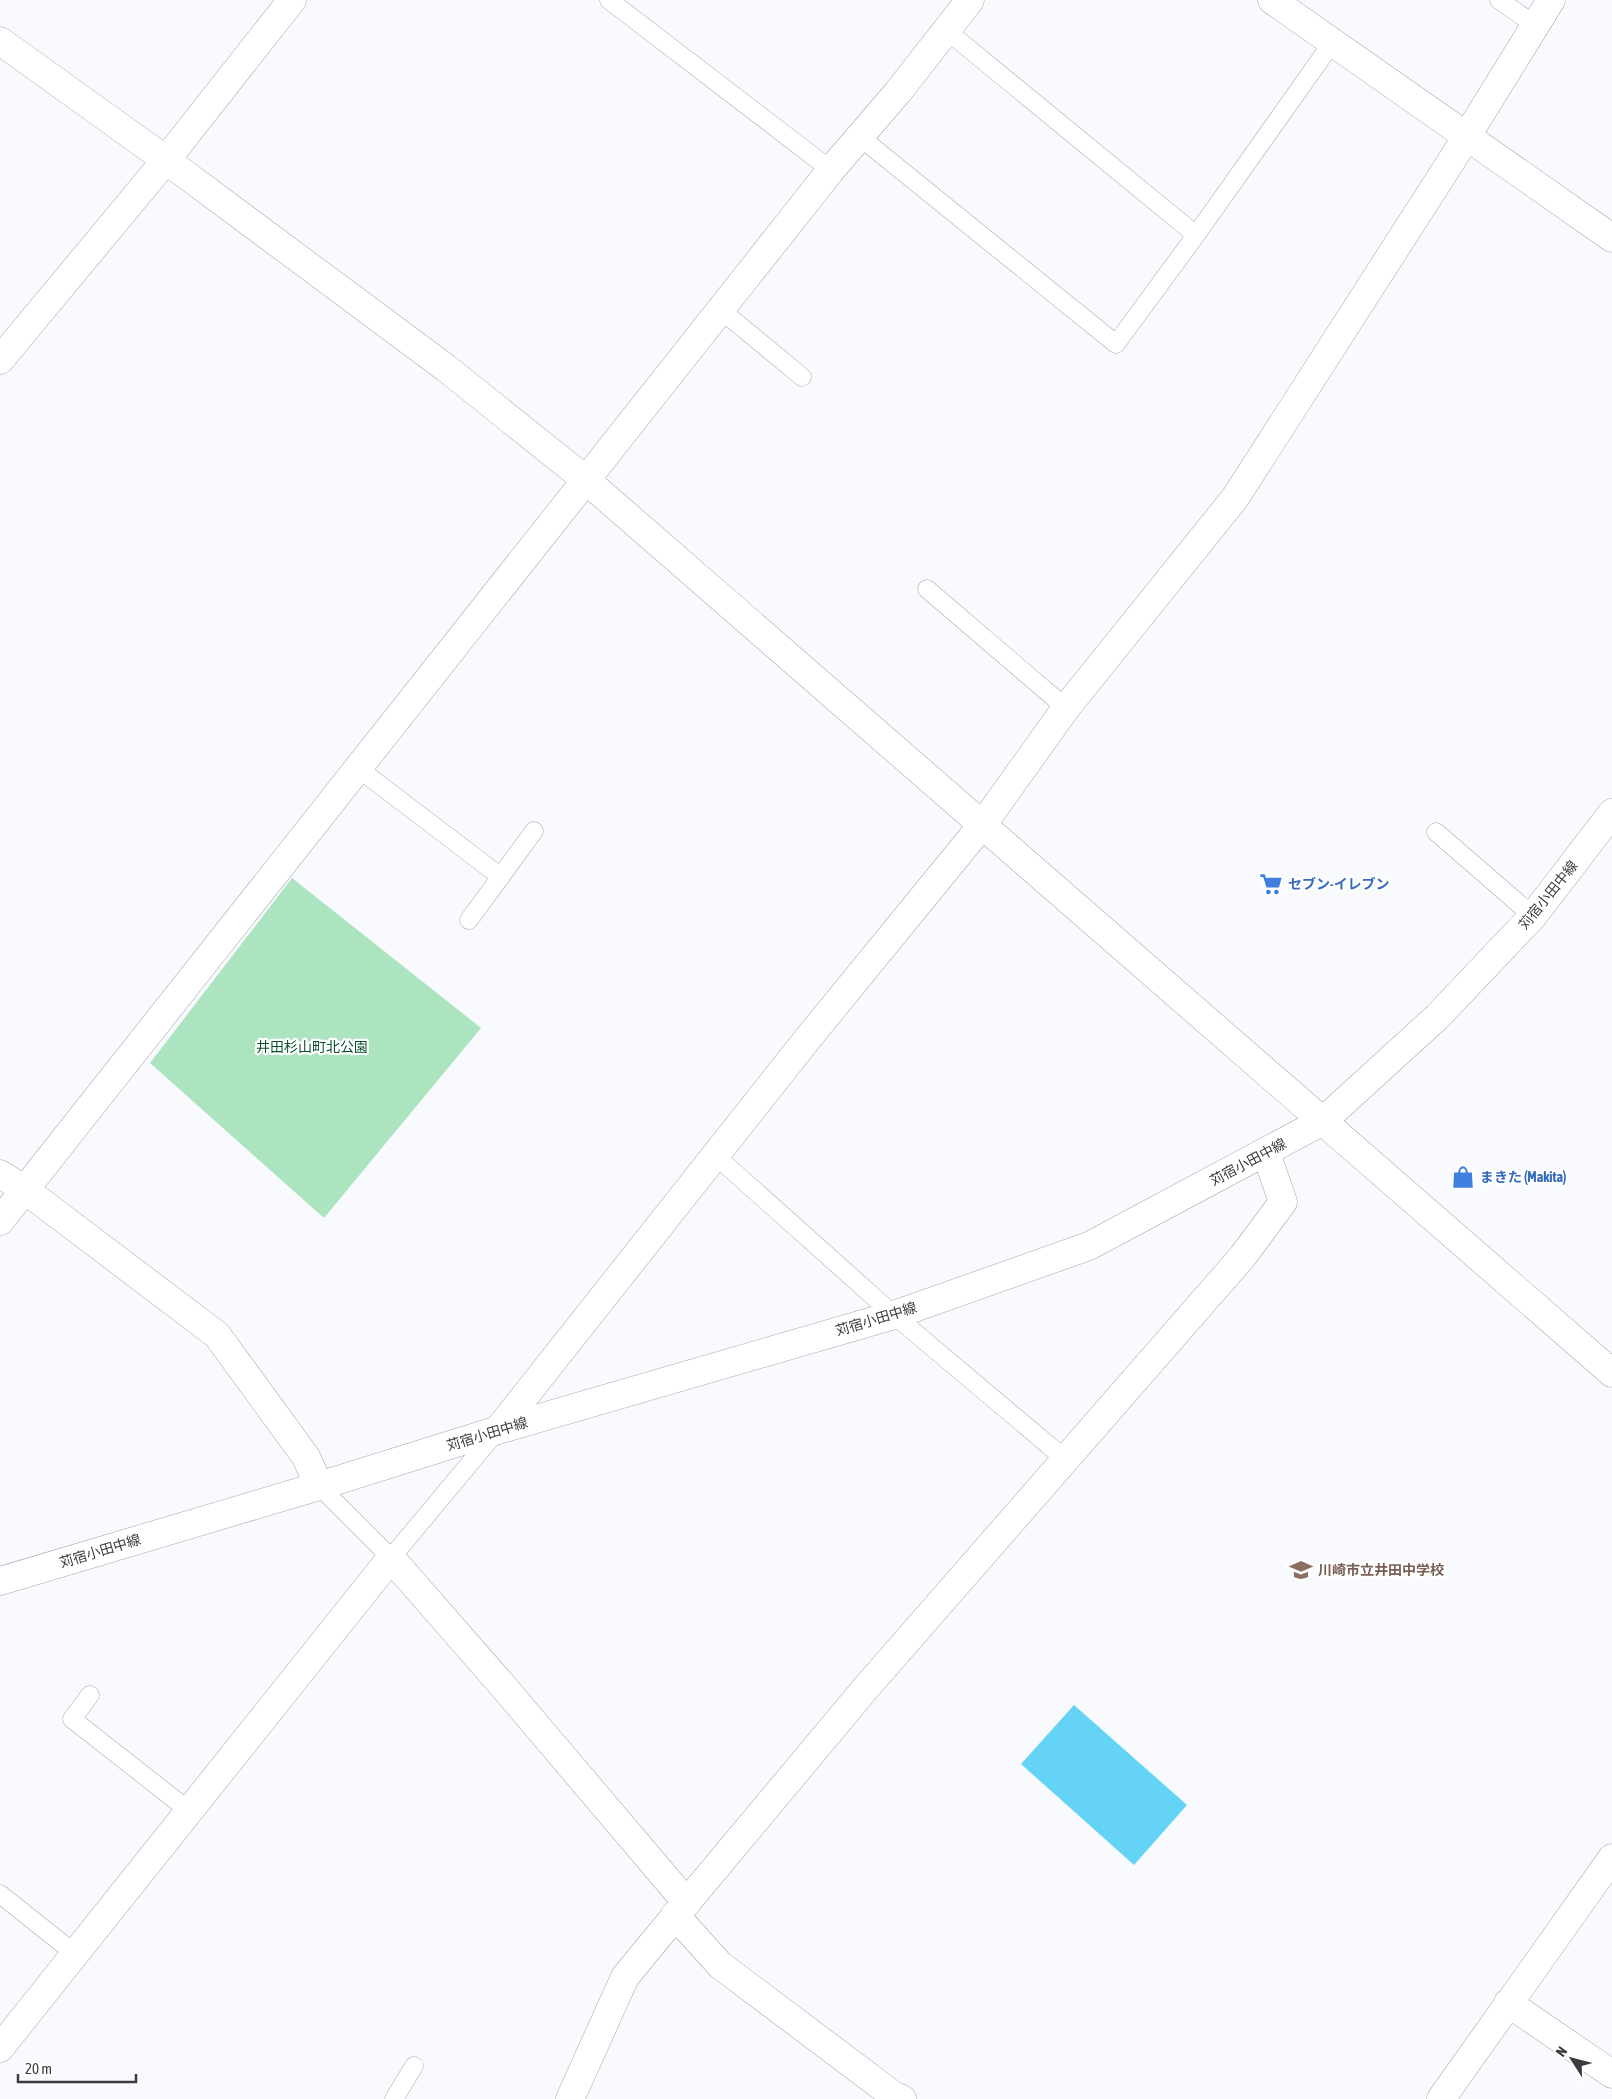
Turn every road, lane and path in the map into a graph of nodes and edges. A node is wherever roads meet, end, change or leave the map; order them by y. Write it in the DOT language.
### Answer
graph roads {
  1 [pos="292,0"];
  2 [pos="609,0"];
  3 [pos="970,0"];
  4 [pos="1272,0"];
  5 [pos="1499,0"];
  6 [pos="1551,0"];
  7 [pos="1535,25"];
  8 [pos="946,30"];
  9 [pos="0,41"];
  10 [pos="1332,43"];
  11 [pos="1466,136"];
  12 [pos="860,137"];
  13 [pos="166,160"];
  14 [pos="831,170"];
  15 [pos="1196,236"];
  16 [pos="1612,238"];
  17 [pos="721,310"];
  18 [pos="0,360"];
  19 [pos="802,377"];
  20 [pos="586,480"];
  21 [pos="927,589"];
  22 [pos="1066,708"];
  23 [pos="359,769"];
  24 [pos="1612,813"];
  25 [pos="983,824"];
  26 [pos="534,831"];
  27 [pos="1436,832"];
  28 [pos="501,877"];
  29 [pos="1533,916"];
  30 [pos="469,920"];
  31 [pos="1323,1121"];
  32 [pos="1266,1153"];
  33 [pos="716,1156"];
  34 [pos="0,1174"];
  35 [pos="24,1189"];
  36 [pos="0,1221"];
  37 [pos="894,1315"];
  38 [pos="1612,1373"];
  39 [pos="498,1430"];
  40 [pos="1065,1459"];
  41 [pos="319,1486"];
  42 [pos="392,1558"];
  43 [pos="0,1581"];
  44 [pos="90,1695"];
  45 [pos="188,1810"];
  46 [pos="1611,1861"];
  47 [pos="0,1894"];
  48 [pos="681,1909"];
  49 [pos="74,1953"];
  50 [pos="1508,2003"];
  51 [pos="0,2048"];
  52 [pos="414,2066"];
  53 [pos="1612,2074"];
  54 [pos="394,2099"];
  55 [pos="570,2099"];
  56 [pos="902,2099"];
  57 [pos="1441,2099"];
  1 -- 13 [label="street"];
  2 -- 14 [label="lane"];
  3 -- 8 [label="street"];
  4 -- 10 [label="street"];
  5 -- 7 [label="lane"];
  6 -- 7 [label="street"];
  7 -- 11 [label="street"];
  8 -- 12 [label="street"];
  8 -- 15 [label="lane"];
  9 -- 13 [label="street"];
  10 -- 11 [label="street"];
  10 -- 15 [label="lane"];
  11 -- 16 [label="street"];
  11 -- 22 [label="street"];
  12 -- 14 [label="street"];
  12 -- 15 [label="lane"];
  13 -- 18 [label="street"];
  13 -- 20 [label="street"];
  14 -- 17 [label="street"];
  17 -- 19 [label="lane"];
  17 -- 20 [label="street"];
  20 -- 23 [label="street"];
  20 -- 25 [label="street"];
  21 -- 22 [label="lane"];
  22 -- 25 [label="street"];
  23 -- 28 [label="lane"];
  23 -- 35 [label="street"];
  24 -- 29 [label="street, 苅宿小田中線"];
  25 -- 31 [label="street"];
  25 -- 33 [label="street"];
  26 -- 28 [label="lane"];
  27 -- 29 [label="lane"];
  28 -- 30 [label="lane"];
  29 -- 31 [label="street, 苅宿小田中線"];
  31 -- 32 [label="street, 苅宿小田中線"];
  31 -- 38 [label="street"];
  32 -- 37 [label="street, 苅宿小田中線"];
  32 -- 40 [label="street"];
  33 -- 37 [label="lane"];
  33 -- 39 [label="street"];
  34 -- 35 [label="street"];
  35 -- 36 [label="street"];
  35 -- 41 [label="street"];
  37 -- 39 [label="street, 苅宿小田中線"];
  37 -- 40 [label="lane"];
  39 -- 41 [label="street, 苅宿小田中線"];
  39 -- 42 [label="lane"];
  40 -- 48 [label="street"];
  41 -- 42 [label="lane"];
  41 -- 43 [label="street, 苅宿小田中線"];
  42 -- 45 [label="street"];
  42 -- 48 [label="street"];
  44 -- 45 [label="lane"];
  45 -- 49 [label="street"];
  46 -- 50 [label="street"];
  47 -- 49 [label="lane"];
  48 -- 55 [label="street"];
  48 -- 56 [label="street"];
  49 -- 51 [label="street"];
  50 -- 53 [label="street"];
  50 -- 57 [label="street"];
  52 -- 54 [label="lane"];
}
